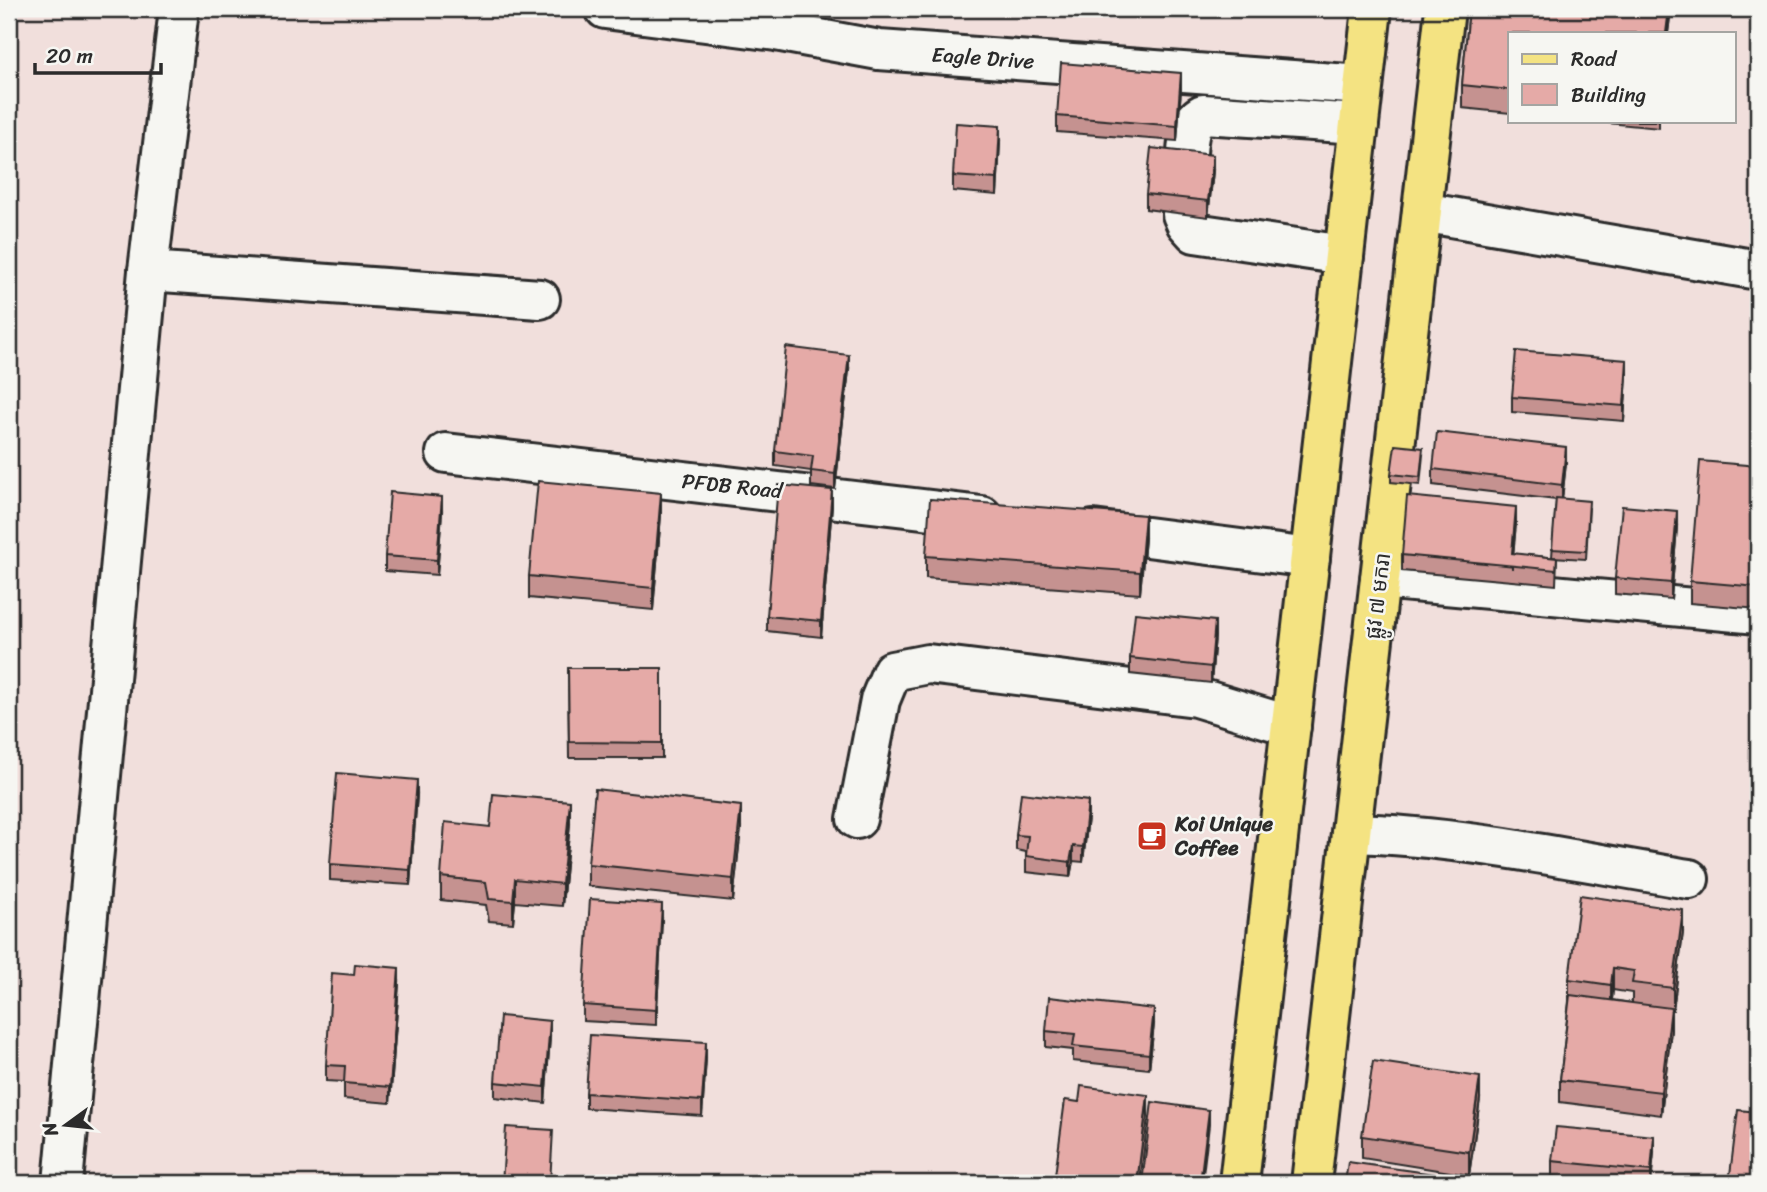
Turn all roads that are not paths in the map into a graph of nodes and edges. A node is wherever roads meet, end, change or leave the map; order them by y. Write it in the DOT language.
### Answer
graph roads {
  1 [pos="179,9"];
  2 [pos="605,9"];
  3 [pos="1372,9"];
  4 [pos="1445,9"];
  5 [pos="1363,85"];
  6 [pos="1359,124"];
  7 [pos="1186,168"];
  8 [pos="1422,212"];
  9 [pos="1182,214"];
  10 [pos="1344,255"];
  11 [pos="1758,270"];
  12 [pos="148,271"];
  13 [pos="540,299"];
  14 [pos="446,453"];
  15 [pos="1023,521"];
  16 [pos="1064,526"];
  17 [pos="1310,558"];
  18 [pos="1380,579"];
  19 [pos="1758,614"];
  20 [pos="1291,726"];
  21 [pos="857,818"];
  22 [pos="1351,833"];
  23 [pos="1689,880"];
  24 [pos="63,1183"];
  25 [pos="1239,1183"];
  26 [pos="1311,1183"];
  1 -- 12 [label="street"];
  2 -- 5 [label="street, Eagle Drive"];
  3 -- 5 [label="main road"];
  4 -- 8 [label="main road, ផ្លូវ ៧ មករា"];
  5 -- 6 [label="main road"];
  6 -- 7 [label="street"];
  6 -- 10 [label="main road"];
  8 -- 11 [label="street"];
  8 -- 18 [label="main road, ផ្លូវ ៧ មករា"];
  9 -- 10 [label="street"];
  10 -- 17 [label="main road"];
  12 -- 13 [label="street"];
  12 -- 24 [label="street"];
  14 -- 15 [label="street, PFDB Road"];
  16 -- 17 [label="street"];
  17 -- 20 [label="main road"];
  18 -- 19 [label="street"];
  18 -- 22 [label="main road, ផ្លូវ ៧ មករា"];
  20 -- 21 [label="street"];
  20 -- 25 [label="main road"];
  22 -- 23 [label="street"];
  22 -- 26 [label="main road, ផ្លូវ ៧ មករា"];
}
